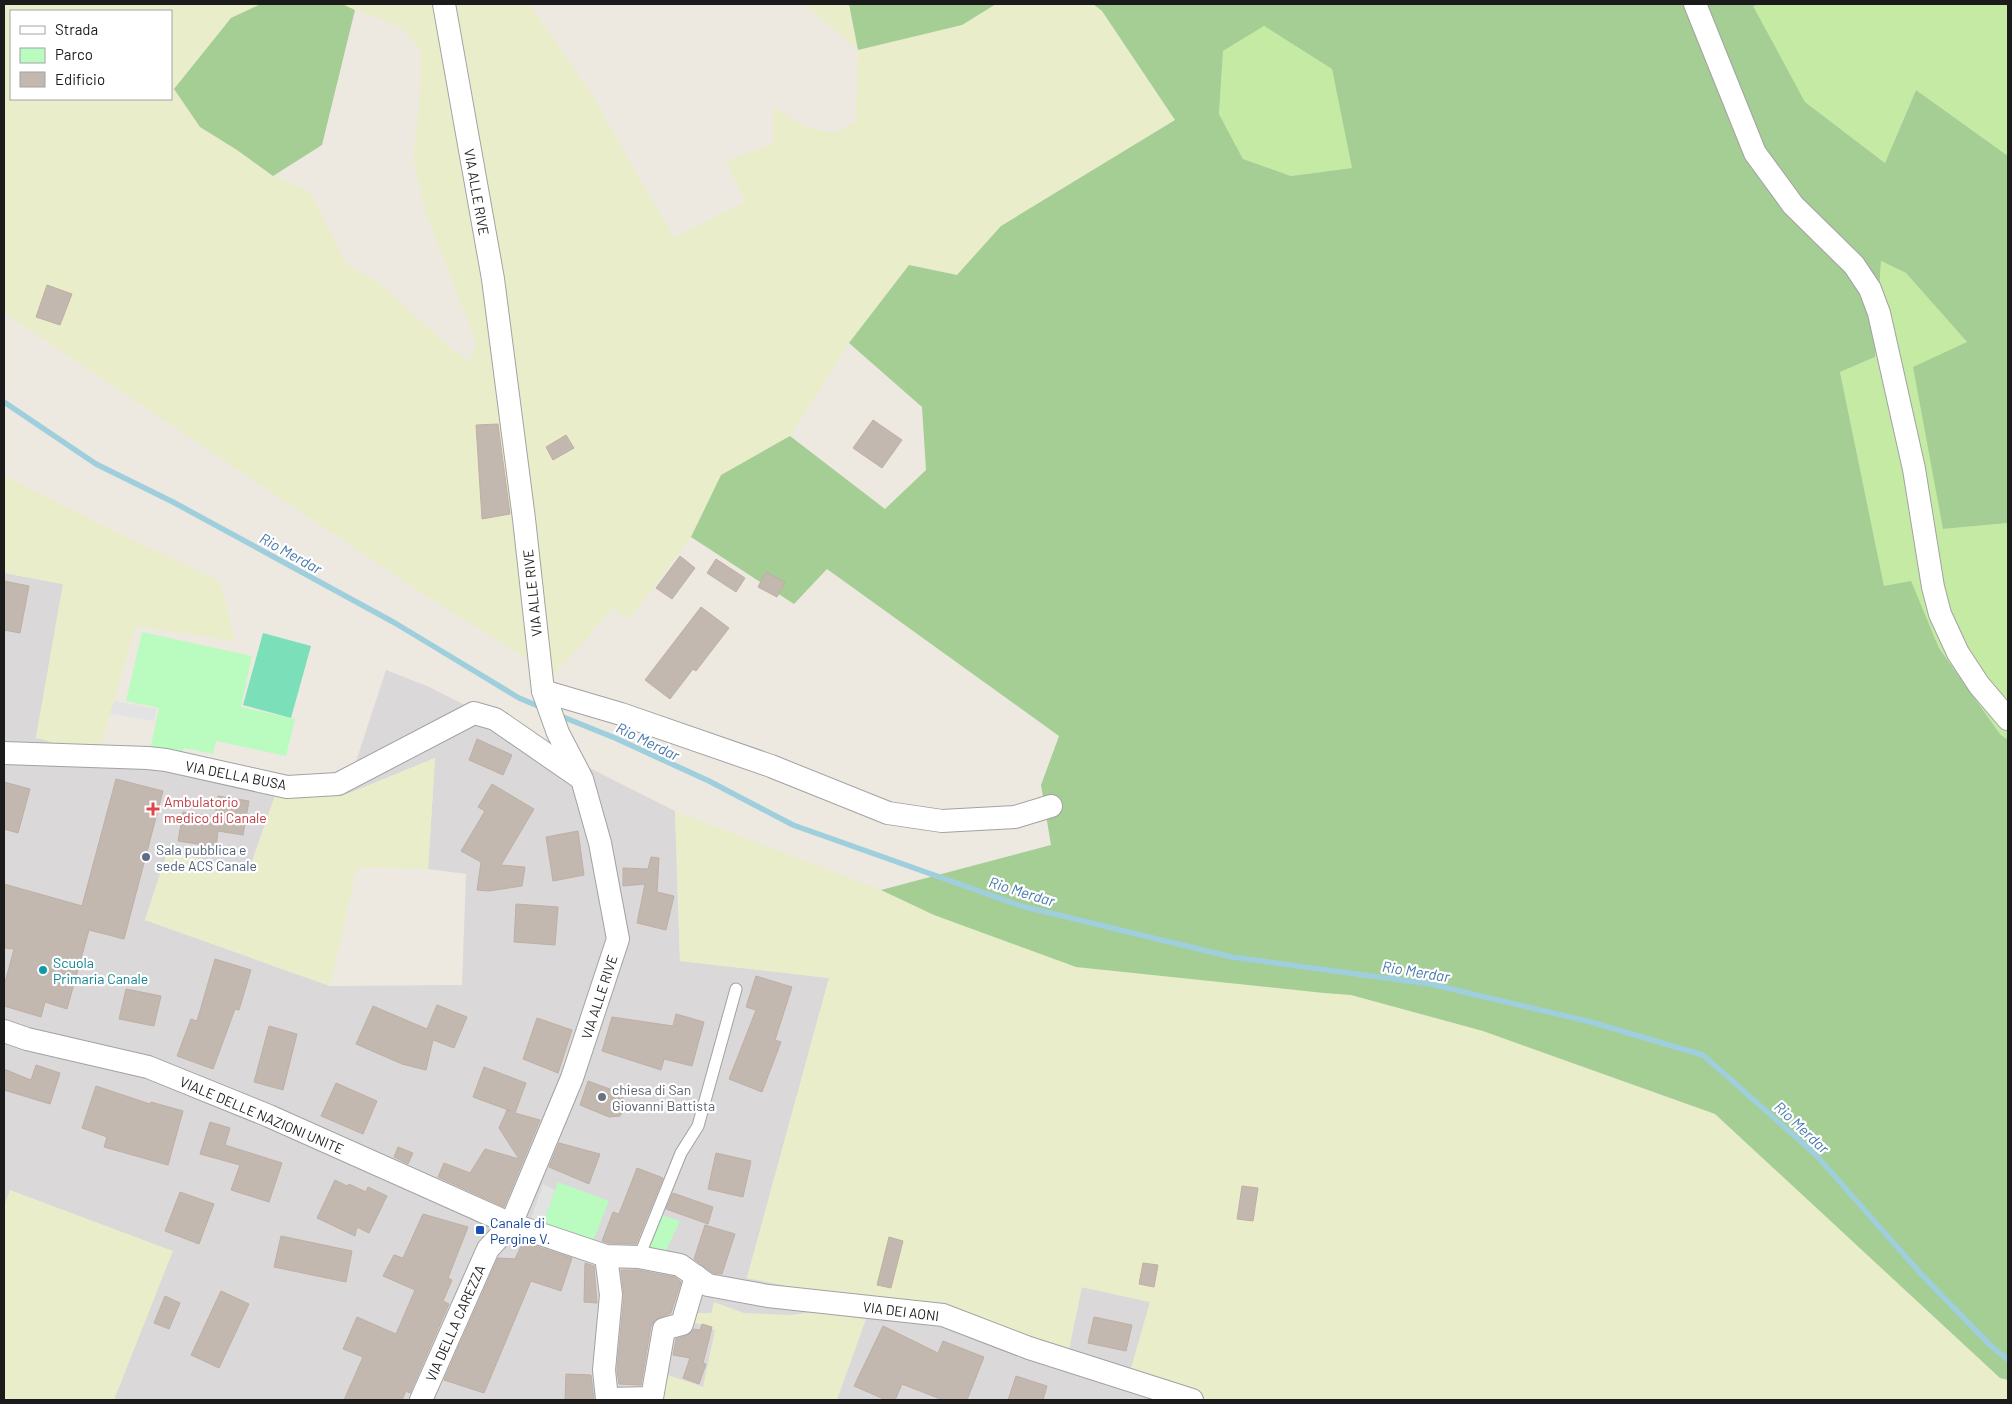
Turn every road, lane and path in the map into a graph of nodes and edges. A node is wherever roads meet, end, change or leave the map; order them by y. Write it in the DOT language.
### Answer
graph roads {
  1 [pos="444,4"];
  2 [pos="1695,4"];
  3 [pos="549,707"];
  4 [pos="2008,719"];
  5 [pos="4,753"];
  6 [pos="582,779"];
  7 [pos="1050,806"];
  8 [pos="736,989"];
  9 [pos="4,1031"];
  10 [pos="511,1224"];
  11 [pos="606,1256"];
  12 [pos="639,1257"];
  13 [pos="696,1276"];
  14 [pos="421,1400"];
  15 [pos="607,1400"];
  16 [pos="1192,1400"];
  1 -- 3 [label="street, VIA ALLE RIVE"];
  2 -- 4 [label="street"];
  3 -- 6 [label="street, VIA ALLE RIVE"];
  3 -- 7 [label="street"];
  5 -- 6 [label="street, VIA DELLA BUSA"];
  6 -- 10 [label="street, VIA ALLE RIVE"];
  8 -- 12 [label="lane"];
  9 -- 10 [label="street, VIALE DELLE NAZIONI UNITE"];
  10 -- 11 [label="street, VIALE DELLE NAZIONI UNITE"];
  10 -- 14 [label="street, VIA DELLA CAREZZA"];
  11 -- 12 [label="street, VIA DEI AONI"];
  11 -- 15 [label="street"];
  12 -- 13 [label="street, VIA DEI AONI"];
  13 -- 15 [label="street"];
  13 -- 16 [label="street, VIA DEI AONI"];
}
